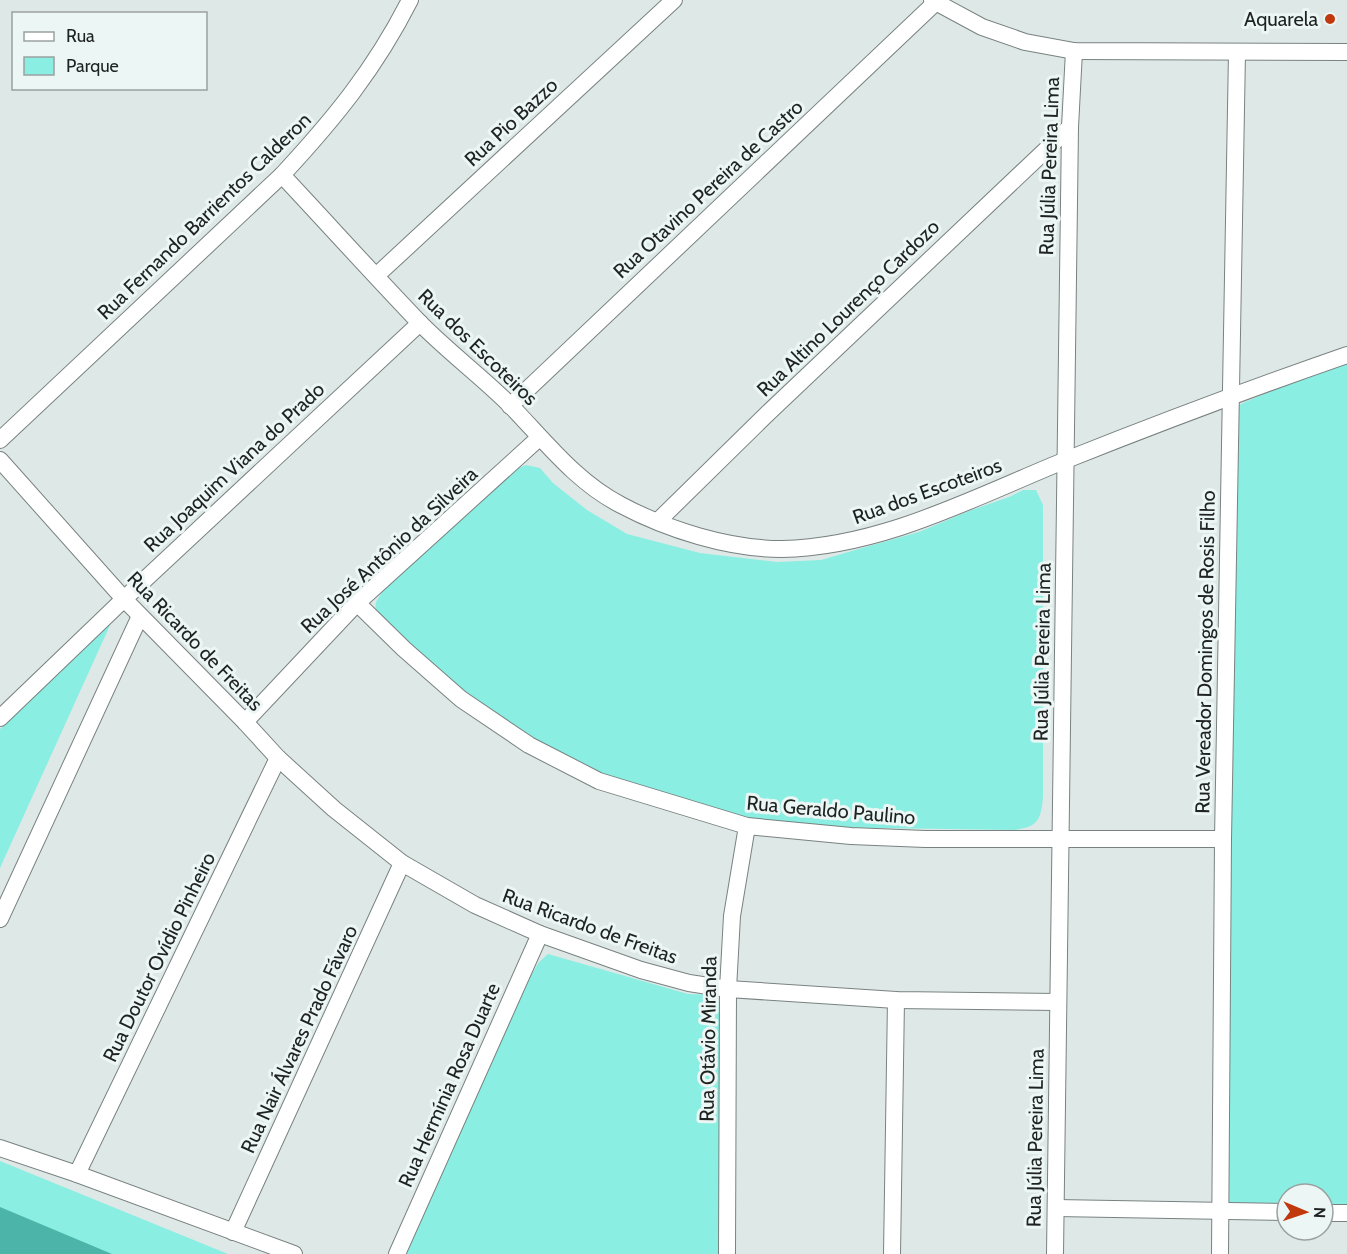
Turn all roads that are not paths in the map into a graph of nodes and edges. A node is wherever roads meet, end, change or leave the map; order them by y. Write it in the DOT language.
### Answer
graph roads {
  1 [pos="410,0"];
  2 [pos="674,0"];
  3 [pos="934,2"];
  4 [pos="1074,51"];
  5 [pos="1237,52"];
  6 [pos="1347,52"];
  7 [pos="1070,126"];
  8 [pos="282,175"];
  9 [pos="377,275"];
  10 [pos="420,323"];
  11 [pos="1347,355"];
  12 [pos="1231,395"];
  13 [pos="510,405"];
  14 [pos="539,438"];
  15 [pos="0,440"];
  16 [pos="0,460"];
  17 [pos="1065,461"];
  18 [pos="658,521"];
  19 [pos="124,599"];
  20 [pos="357,603"];
  21 [pos="140,616"];
  22 [pos="0,718"];
  23 [pos="245,722"];
  24 [pos="279,758"];
  25 [pos="747,826"];
  26 [pos="1060,838"];
  27 [pos="1223,839"];
  28 [pos="402,863"];
  29 [pos="0,919"];
  30 [pos="540,934"];
  31 [pos="728,989"];
  32 [pos="896,1000"];
  33 [pos="1058,1002"];
  34 [pos="0,1149"];
  35 [pos="77,1174"];
  36 [pos="1056,1208"];
  37 [pos="1221,1212"];
  38 [pos="1275,1212"];
  39 [pos="233,1232"];
  40 [pos="294,1254"];
  41 [pos="398,1254"];
  42 [pos="727,1254"];
  43 [pos="892,1254"];
  44 [pos="1055,1254"];
  45 [pos="1220,1254"];
  1 -- 8 [label="street, Rua Fernando Barrientos Calderon"];
  2 -- 9 [label="street, Rua Pio Bazzo"];
  3 -- 4 [label="street"];
  3 -- 13 [label="street, Rua Otavino Pereira de Castro"];
  4 -- 5 [label="street"];
  4 -- 7 [label="street, Rua Júlia Pereira Lima"];
  5 -- 6 [label="street"];
  5 -- 12 [label="street, Rua Vereador Domingos de Rosis Filho"];
  7 -- 17 [label="street, Rua Júlia Pereira Lima"];
  7 -- 18 [label="street, Rua Altino Lourenço Cardozo"];
  8 -- 9 [label="street, Rua dos Escoteiros"];
  8 -- 15 [label="street, Rua Fernando Barrientos Calderon"];
  9 -- 10 [label="street, Rua dos Escoteiros"];
  10 -- 13 [label="street, Rua dos Escoteiros"];
  10 -- 19 [label="street, Rua Joaquim Viana do Prado"];
  11 -- 12 [label="street, Rua dos Escoteiros"];
  12 -- 17 [label="street, Rua dos Escoteiros"];
  12 -- 27 [label="street, Rua Vereador Domingos de Rosis Filho"];
  13 -- 14 [label="street, Rua dos Escoteiros"];
  14 -- 18 [label="street, Rua dos Escoteiros"];
  14 -- 20 [label="street, Rua José Antônio da Silveira"];
  16 -- 19 [label="street, Rua Ricardo de Freitas"];
  17 -- 18 [label="street, Rua dos Escoteiros"];
  17 -- 26 [label="street, Rua Júlia Pereira Lima"];
  19 -- 21 [label="street, Rua Ricardo de Freitas"];
  19 -- 22 [label="street, Rua Joaquim Viana do Prado"];
  20 -- 23 [label="street, Rua José Antônio da Silveira"];
  20 -- 25 [label="street, Rua Geraldo Paulino"];
  21 -- 23 [label="street, Rua Ricardo de Freitas"];
  21 -- 29 [label="street"];
  23 -- 24 [label="street, Rua Ricardo de Freitas"];
  24 -- 28 [label="street, Rua Ricardo de Freitas"];
  24 -- 35 [label="street, Rua Doutor Ovídio Pinheiro"];
  25 -- 26 [label="street, Rua Geraldo Paulino"];
  25 -- 31 [label="street, Rua Otávio Miranda"];
  26 -- 27 [label="street, Rua Geraldo Paulino"];
  26 -- 33 [label="street, Rua Júlia Pereira Lima"];
  27 -- 37 [label="street, Rua Vereador Domingos de Rosis Filho"];
  28 -- 30 [label="street, Rua Ricardo de Freitas"];
  28 -- 39 [label="street, Rua Nair Álvares Prado Fávaro"];
  30 -- 31 [label="street, Rua Ricardo de Freitas"];
  30 -- 41 [label="street, Rua Hermínia Rosa Duarte"];
  31 -- 32 [label="street, Rua Ricardo de Freitas"];
  31 -- 42 [label="street, Rua Otávio Miranda"];
  32 -- 33 [label="street, Rua Ricardo de Freitas"];
  32 -- 43 [label="street"];
  33 -- 36 [label="street, Rua Júlia Pereira Lima"];
  34 -- 35 [label="street"];
  35 -- 39 [label="street"];
  36 -- 37 [label="street"];
  36 -- 44 [label="street, Rua Júlia Pereira Lima"];
  37 -- 38 [label="street"];
  37 -- 45 [label="street, Rua Vereador Domingos de Rosis Filho"];
  39 -- 40 [label="street"];
}
